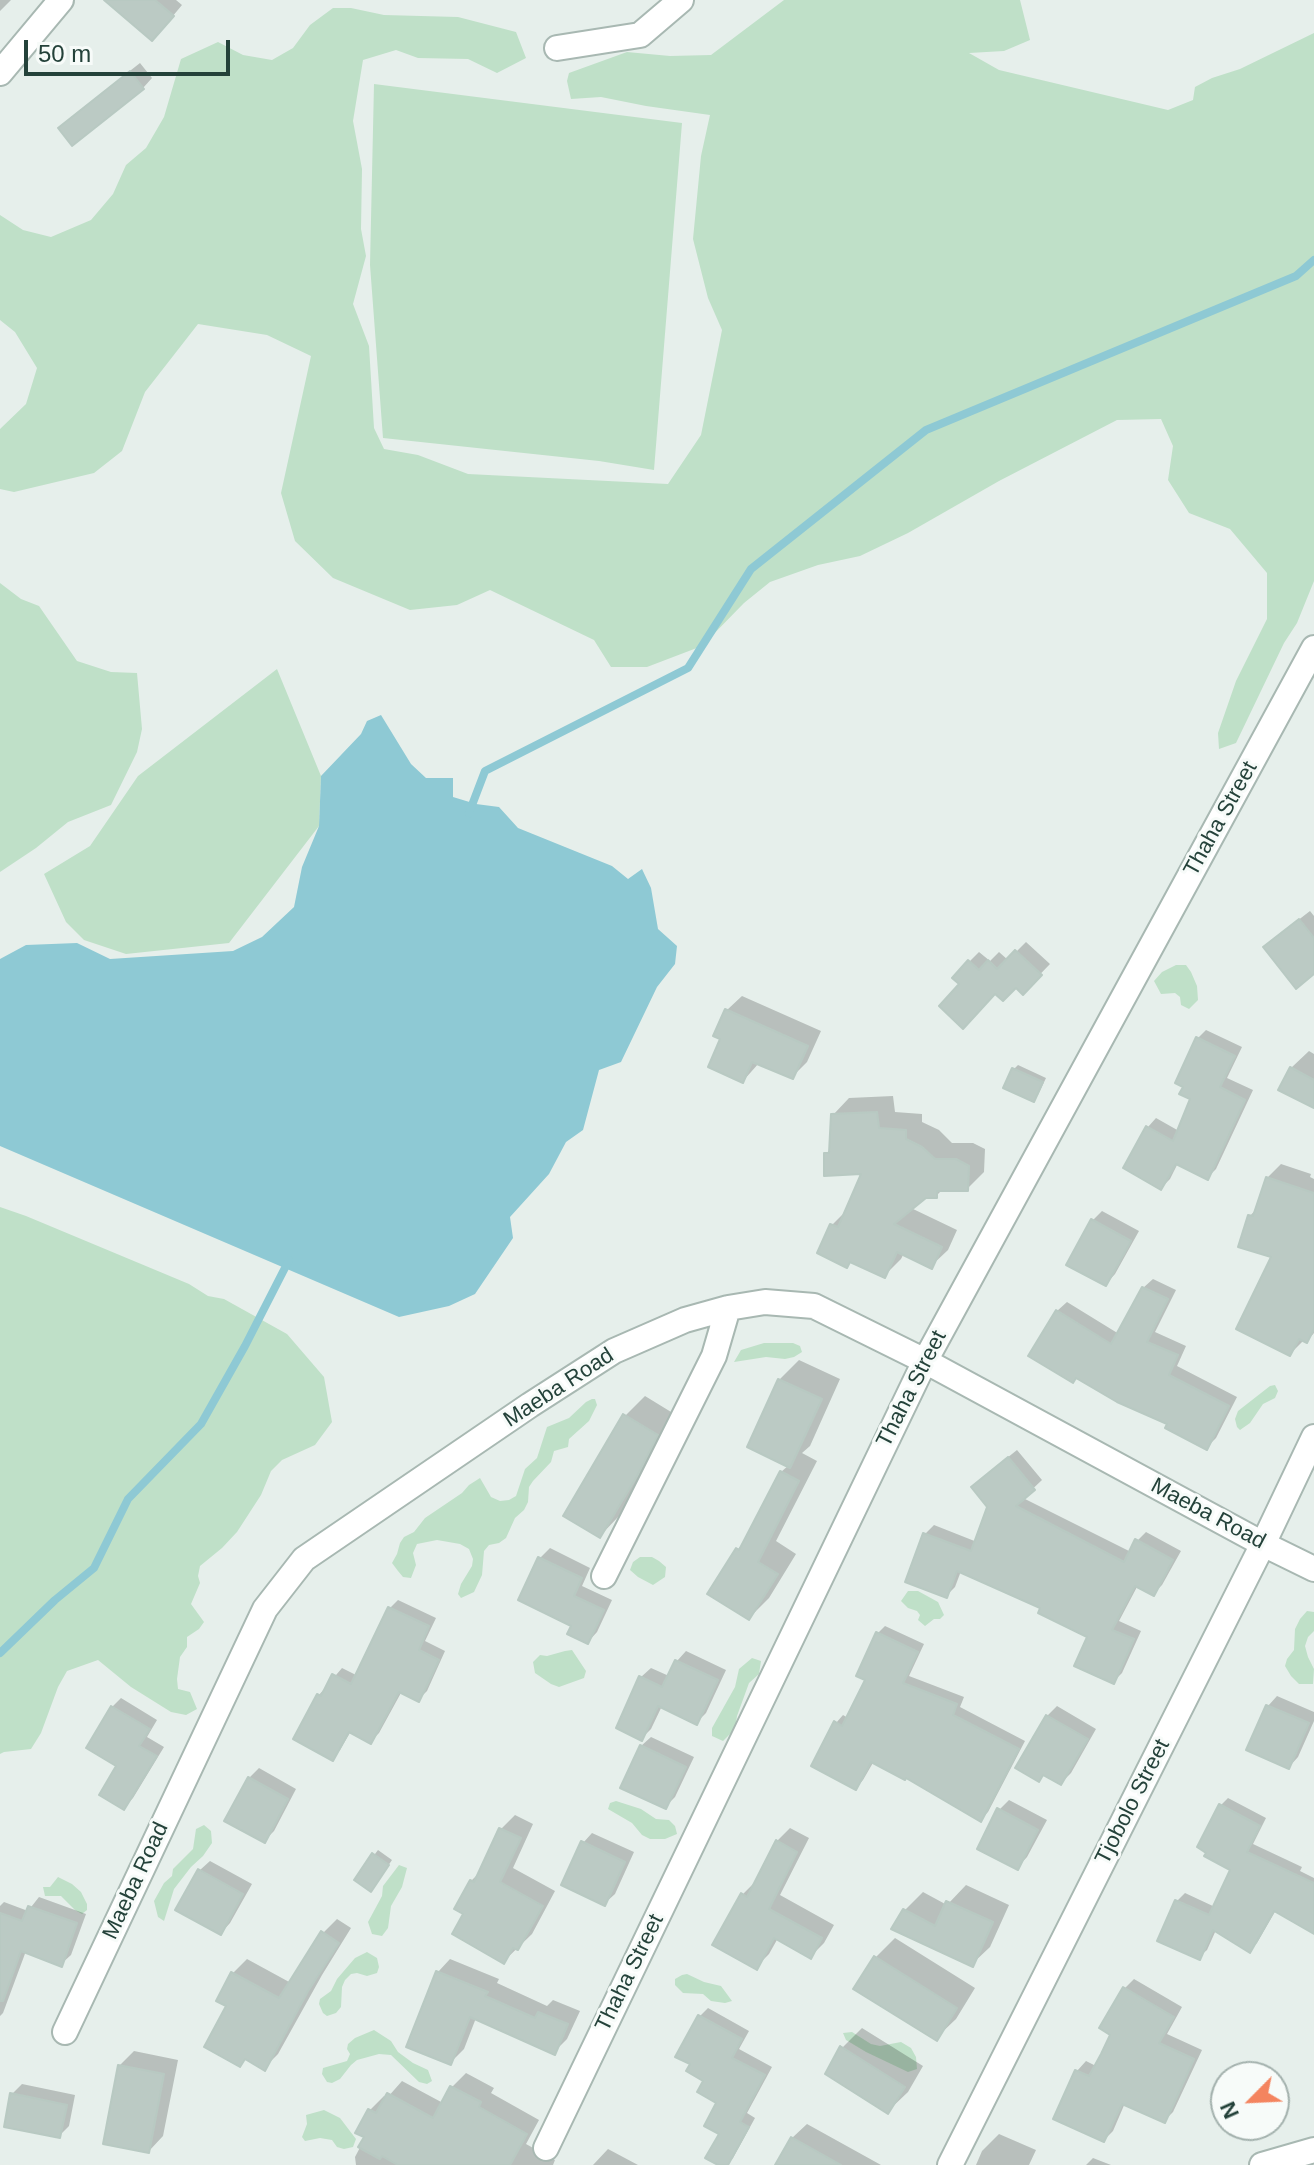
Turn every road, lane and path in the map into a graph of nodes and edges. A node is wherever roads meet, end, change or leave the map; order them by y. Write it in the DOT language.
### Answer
graph roads {
  1 [pos="61,0"];
  2 [pos="681,0"];
  3 [pos="557,48"];
  4 [pos="0,73"];
  5 [pos="1314,648"];
  6 [pos="728,1308"];
  7 [pos="925,1361"];
  8 [pos="1314,1437"];
  9 [pos="1263,1544"];
  10 [pos="1314,1569"];
  11 [pos="604,1576"];
  12 [pos="65,2032"];
  13 [pos="546,2148"];
  14 [pos="1314,2150"];
  15 [pos="950,2165"];
  16 [pos="1262,2165"];
  1 -- 4 [label="street"];
  2 -- 3 [label="street"];
  5 -- 7 [label="street, Thaha Street"];
  6 -- 7 [label="street, Maeba Road"];
  6 -- 11 [label="street"];
  6 -- 12 [label="street, Maeba Road"];
  7 -- 9 [label="street, Maeba Road"];
  7 -- 13 [label="street, Thaha Street"];
  8 -- 9 [label="street, Tjobolo Street"];
  9 -- 10 [label="street, Maeba Road"];
  9 -- 15 [label="street, Tjobolo Street"];
  14 -- 16 [label="street"];
}
